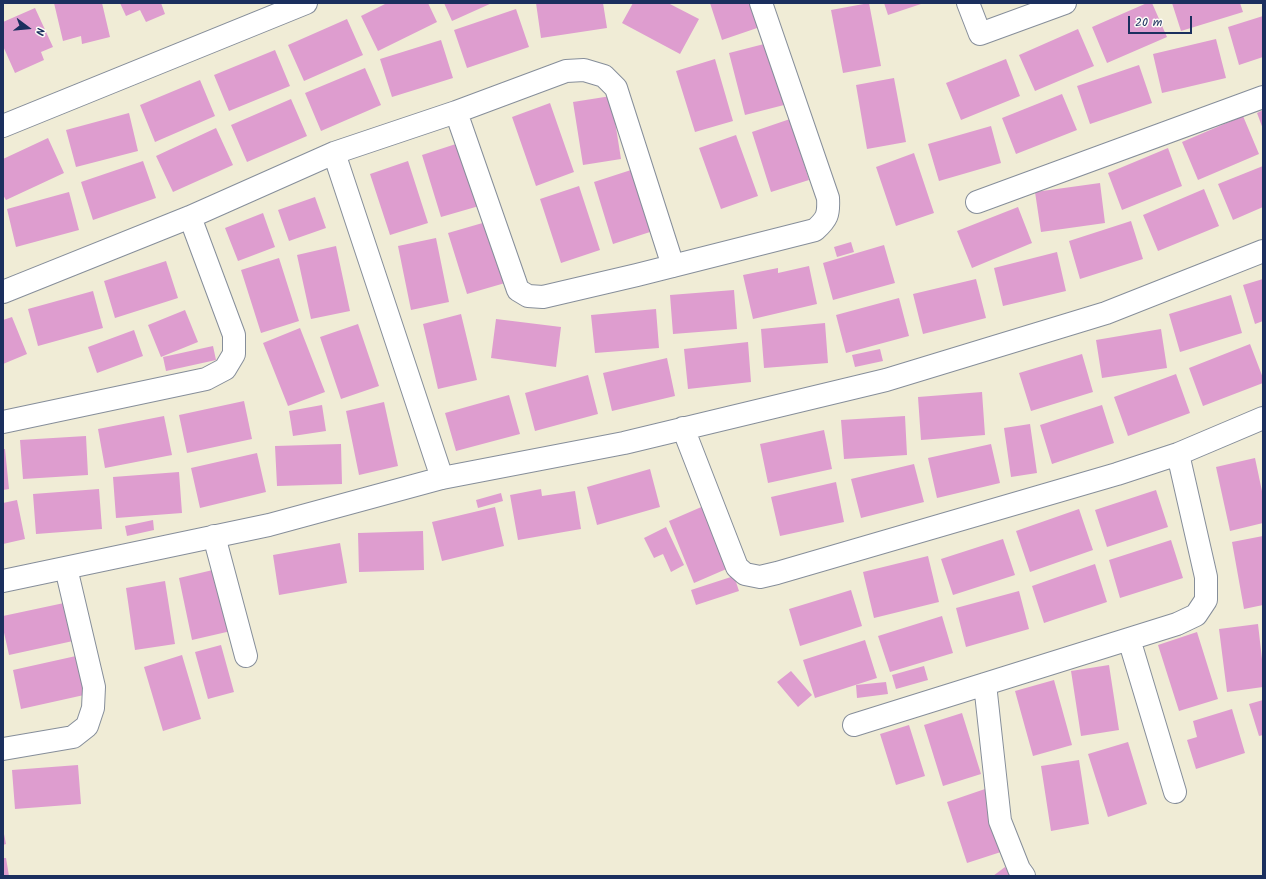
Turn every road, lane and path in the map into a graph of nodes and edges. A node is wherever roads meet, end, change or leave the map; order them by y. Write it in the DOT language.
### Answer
graph roads {
  1 [pos="306,3"];
  2 [pos="761,3"];
  3 [pos="968,3"];
  4 [pos="1065,3"];
  5 [pos="1263,96"];
  6 [pos="456,112"];
  7 [pos="3,126"];
  8 [pos="334,153"];
  9 [pos="977,202"];
  10 [pos="190,217"];
  11 [pos="1263,251"];
  12 [pos="673,266"];
  13 [pos="3,292"];
  14 [pos="1263,418"];
  15 [pos="3,422"];
  16 [pos="683,428"];
  17 [pos="1178,454"];
  18 [pos="442,478"];
  19 [pos="214,536"];
  20 [pos="66,568"];
  21 [pos="3,581"];
  22 [pos="1129,639"];
  23 [pos="246,656"];
  24 [pos="985,684"];
  25 [pos="854,725"];
  26 [pos="3,749"];
  27 [pos="1175,792"];
  28 [pos="1024,876"];
  1 -- 7 [label="street"];
  2 -- 12 [label="street"];
  3 -- 4 [label="street"];
  5 -- 9 [label="street"];
  6 -- 8 [label="street"];
  6 -- 12 [label="street"];
  6 -- 12 [label="street"];
  8 -- 10 [label="street"];
  8 -- 18 [label="street"];
  10 -- 13 [label="street"];
  10 -- 15 [label="street"];
  11 -- 16 [label="street"];
  14 -- 17 [label="street"];
  16 -- 17 [label="street"];
  16 -- 18 [label="street"];
  17 -- 22 [label="street"];
  18 -- 19 [label="street"];
  19 -- 20 [label="street"];
  19 -- 23 [label="street"];
  20 -- 21 [label="street"];
  20 -- 26 [label="street"];
  22 -- 24 [label="street"];
  22 -- 27 [label="street"];
  24 -- 25 [label="street"];
  24 -- 28 [label="street"];
}
